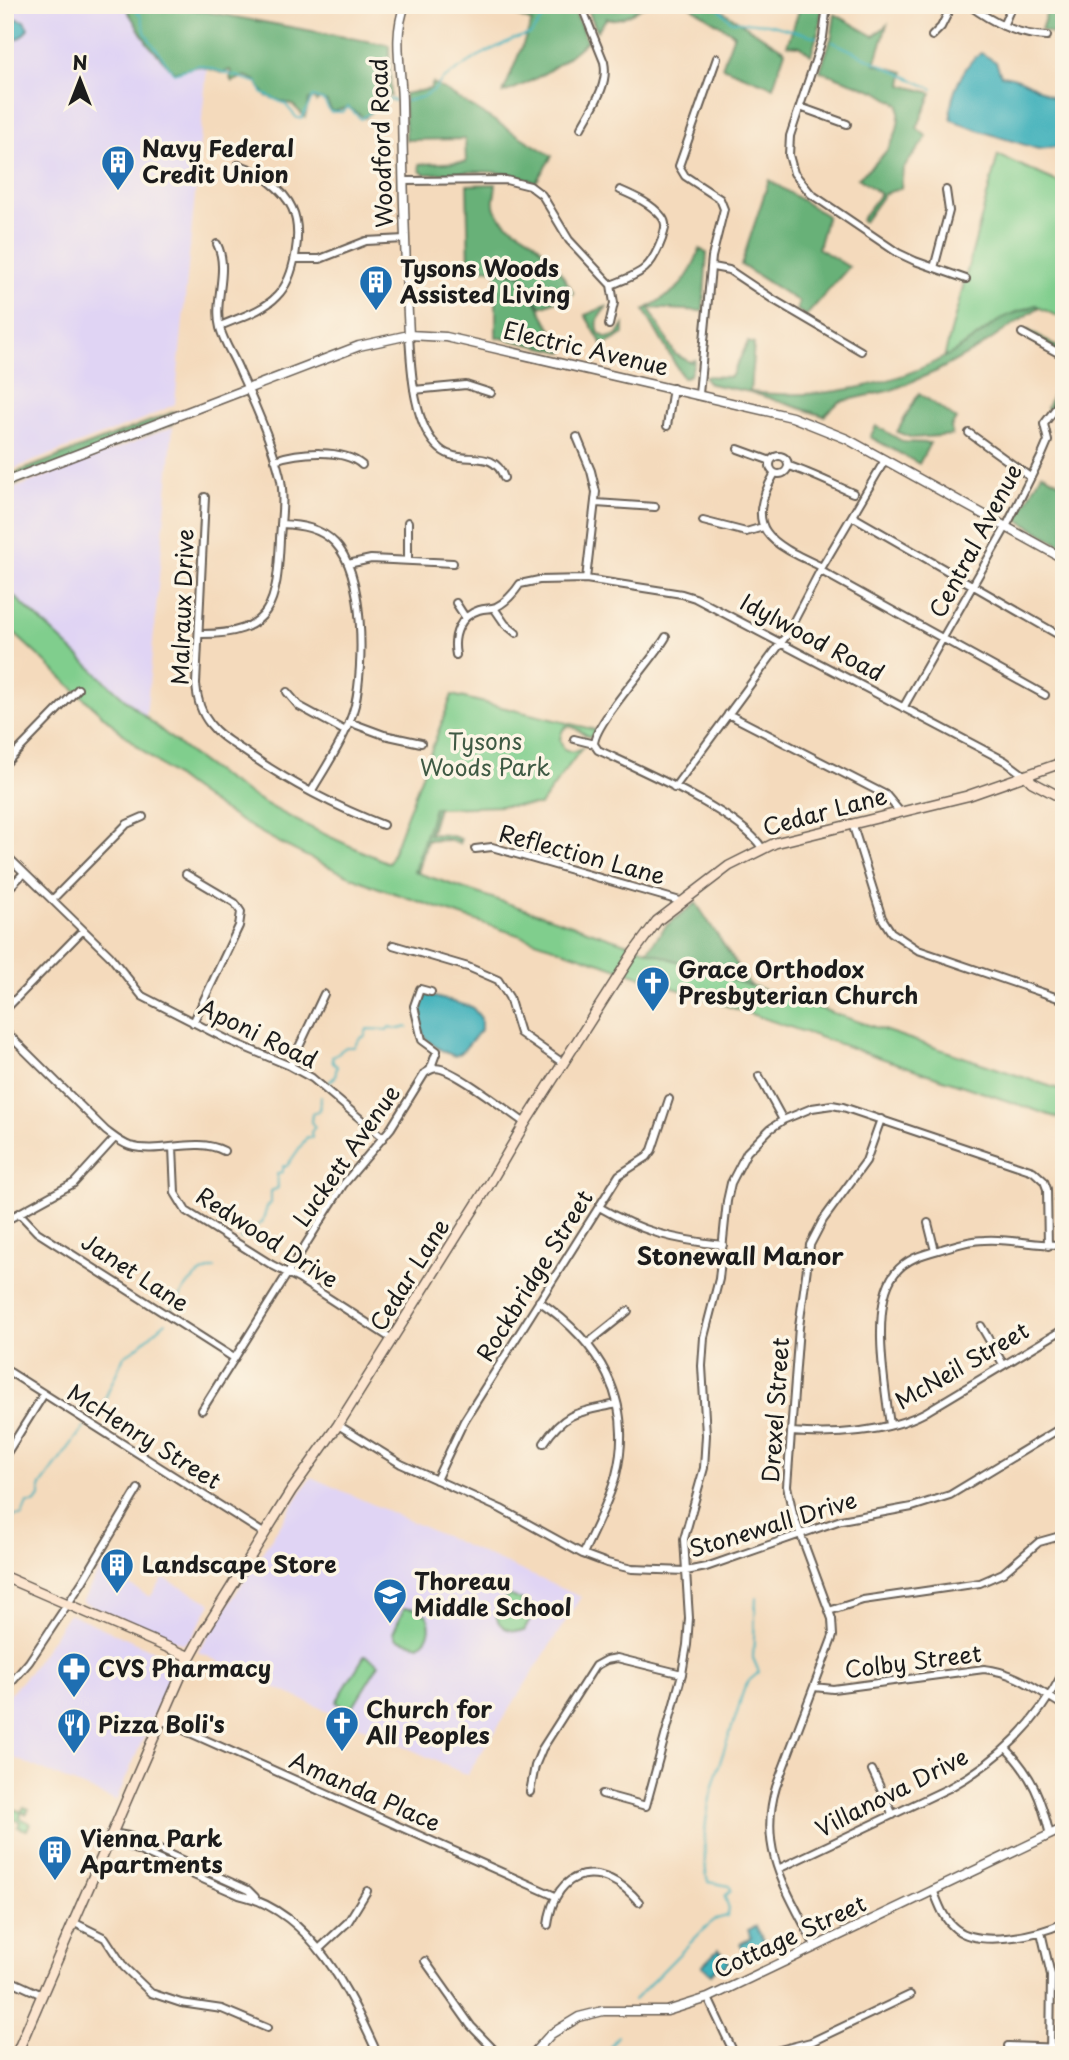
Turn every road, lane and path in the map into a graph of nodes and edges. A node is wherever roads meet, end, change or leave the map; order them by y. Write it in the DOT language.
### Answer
graph roads {
  1 [pos="405,5"];
  2 [pos="581,5"];
  3 [pos="827,5"];
  4 [pos="952,5"];
  5 [pos="969,5"];
  6 [pos="1012,5"];
  7 [pos="1003,26"];
  8 [pos="932,36"];
  9 [pos="1047,36"];
  10 [pos="717,58"];
  11 [pos="800,107"];
  12 [pos="847,124"];
  13 [pos="581,128"];
  14 [pos="238,165"];
  15 [pos="403,181"];
  16 [pos="620,190"];
  17 [pos="946,190"];
  18 [pos="405,239"];
  19 [pos="217,244"];
  20 [pos="295,259"];
  21 [pos="713,267"];
  22 [pos="934,268"];
  23 [pos="966,279"];
  24 [pos="611,285"];
  25 [pos="610,325"];
  26 [pos="220,326"];
  27 [pos="1022,333"];
  28 [pos="409,335"];
  29 [pos="861,351"];
  30 [pos="1064,356"];
  31 [pos="1064,387"];
  32 [pos="247,388"];
  33 [pos="673,388"];
  34 [pos="414,390"];
  35 [pos="491,393"];
  36 [pos="699,394"];
  37 [pos="667,426"];
  38 [pos="969,433"];
  39 [pos="578,437"];
  40 [pos="738,449"];
  41 [pos="753,453"];
  42 [pos="275,460"];
  43 [pos="771,460"];
  44 [pos="885,460"];
  45 [pos="750,463"];
  46 [pos="362,465"];
  47 [pos="789,466"];
  48 [pos="775,474"];
  49 [pos="1030,477"];
  50 [pos="504,478"];
  51 [pos="5,482"];
  52 [pos="836,488"];
  53 [pos="853,493"];
  54 [pos="834,495"];
  55 [pos="205,497"];
  56 [pos="596,503"];
  57 [pos="655,507"];
  58 [pos="717,514"];
  59 [pos="852,516"];
  60 [pos="703,521"];
  61 [pos="408,522"];
  62 [pos="281,524"];
  63 [pos="714,524"];
  64 [pos="763,527"];
  65 [pos="1006,527"];
  66 [pos="408,559"];
  67 [pos="1064,559"];
  68 [pos="453,563"];
  69 [pos="348,564"];
  70 [pos="822,569"];
  71 [pos="586,579"];
  72 [pos="973,584"];
  73 [pos="456,603"];
  74 [pos="494,607"];
  75 [pos="466,617"];
  76 [pos="516,633"];
  77 [pos="199,634"];
  78 [pos="666,637"];
  79 [pos="1064,638"];
  80 [pos="942,639"];
  81 [pos="781,644"];
  82 [pos="456,654"];
  83 [pos="78,689"];
  84 [pos="287,692"];
  85 [pos="1045,695"];
  86 [pos="903,708"];
  87 [pos="728,714"];
  88 [pos="349,722"];
  89 [pos="345,731"];
  90 [pos="574,739"];
  91 [pos="421,743"];
  92 [pos="594,744"];
  93 [pos="1064,762"];
  94 [pos="5,764"];
  95 [pos="1026,776"];
  96 [pos="674,788"];
  97 [pos="312,792"];
  98 [pos="1064,799"];
  99 [pos="900,812"];
  100 [pos="143,817"];
  101 [pos="852,823"];
  102 [pos="383,825"];
  103 [pos="762,848"];
  104 [pos="475,849"];
  105 [pos="5,854"];
  106 [pos="24,873"];
  107 [pos="186,874"];
  108 [pos="5,892"];
  109 [pos="52,900"];
  110 [pos="680,901"];
  111 [pos="83,930"];
  112 [pos="393,945"];
  113 [pos="430,992"];
  114 [pos="324,995"];
  115 [pos="1064,1000"];
  116 [pos="5,1010"];
  117 [pos="193,1023"];
  118 [pos="5,1031"];
  119 [pos="563,1063"];
  120 [pos="290,1066"];
  121 [pos="432,1069"];
  122 [pos="759,1076"];
  123 [pos="669,1099"];
  124 [pos="881,1119"];
  125 [pos="783,1120"];
  126 [pos="525,1123"];
  127 [pos="115,1138"];
  128 [pos="383,1138"];
  129 [pos="173,1147"];
  130 [pos="224,1151"];
  131 [pos="599,1207"];
  132 [pos="20,1214"];
  133 [pos="5,1221"];
  134 [pos="928,1223"];
  135 [pos="723,1245"];
  136 [pos="1048,1245"];
  137 [pos="1064,1245"];
  138 [pos="936,1251"];
  139 [pos="287,1273"];
  140 [pos="539,1301"];
  141 [pos="628,1311"];
  142 [pos="981,1326"];
  143 [pos="1064,1329"];
  144 [pos="392,1339"];
  145 [pos="588,1343"];
  146 [pos="234,1359"];
  147 [pos="1003,1364"];
  148 [pos="5,1370"];
  149 [pos="44,1394"];
  150 [pos="617,1404"];
  151 [pos="202,1410"];
  152 [pos="338,1425"];
  153 [pos="890,1425"];
  154 [pos="1064,1426"];
  155 [pos="792,1432"];
  156 [pos="544,1443"];
  157 [pos="5,1456"];
  158 [pos="436,1480"];
  159 [pos="138,1489"];
  160 [pos="800,1533"];
  161 [pos="265,1534"];
  162 [pos="1064,1535"];
  163 [pos="583,1554"];
  164 [pos="686,1571"];
  165 [pos="5,1577"];
  166 [pos="67,1604"];
  167 [pos="829,1611"];
  168 [pos="190,1657"];
  169 [pos="1064,1671"];
  170 [pos="682,1674"];
  171 [pos="814,1687"];
  172 [pos="5,1690"];
  173 [pos="1050,1697"];
  174 [pos="1064,1706"];
  175 [pos="162,1720"];
  176 [pos="1006,1748"];
  177 [pos="872,1770"];
  178 [pos="530,1791"];
  179 [pos="602,1794"];
  180 [pos="893,1815"];
  181 [pos="1064,1828"];
  182 [pos="112,1833"];
  183 [pos="1050,1835"];
  184 [pos="778,1869"];
  185 [pos="933,1890"];
  186 [pos="367,1891"];
  187 [pos="555,1896"];
  188 [pos="639,1902"];
  189 [pos="73,1922"];
  190 [pos="1064,1923"];
  191 [pos="548,1925"];
  192 [pos="1041,1932"];
  193 [pos="815,1946"];
  194 [pos="318,1949"];
  195 [pos="425,1961"];
  196 [pos="5,1978"];
  197 [pos="42,1995"];
  198 [pos="910,1995"];
  199 [pos="708,1998"];
  200 [pos="267,2028"];
  201 [pos="1009,2046"];
  202 [pos="1064,2048"];
  203 [pos="1050,2051"];
  204 [pos="16,2055"];
  205 [pos="378,2055"];
  206 [pos="499,2055"];
  207 [pos="532,2055"];
  208 [pos="735,2055"];
  209 [pos="760,2055"];
  1 -- 15 [label="street, Woodford Road"];
  2 -- 13 [label="street"];
  3 -- 11 [label="street"];
  4 -- 8 [label="street"];
  5 -- 7 [label="street"];
  6 -- 7 [label="street"];
  7 -- 9 [label="street"];
  10 -- 21 [label="street"];
  11 -- 12 [label="street"];
  11 -- 22 [label="street"];
  14 -- 20 [label="street"];
  15 -- 18 [label="street, Woodford Road"];
  15 -- 24 [label="street"];
  16 -- 24 [label="street"];
  17 -- 22 [label="street"];
  18 -- 20 [label="street"];
  18 -- 28 [label="street, Woodford Road"];
  19 -- 26 [label="street"];
  20 -- 26 [label="street"];
  21 -- 29 [label="street"];
  21 -- 36 [label="street"];
  22 -- 23 [label="street"];
  24 -- 25 [label="street"];
  26 -- 32 [label="street"];
  27 -- 30 [label="street"];
  28 -- 32 [label="street, Electric Avenue"];
  28 -- 33 [label="street, Electric Avenue"];
  28 -- 34 [label="street, Woodford Road"];
  31 -- 49 [label="street, Central Avenue"];
  32 -- 42 [label="street"];
  32 -- 51 [label="street, Electric Avenue"];
  33 -- 36 [label="street, Electric Avenue"];
  33 -- 37 [label="street"];
  34 -- 35 [label="street"];
  34 -- 50 [label="street, Woodford Road"];
  36 -- 44 [label="street, Electric Avenue"];
  38 -- 49 [label="street"];
  39 -- 56 [label="street"];
  40 -- 41 [label="street"];
  41 -- 43 [label="street"];
  41 -- 45 [label="street"];
  42 -- 46 [label="street"];
  42 -- 62 [label="street"];
  43 -- 47 [label="street"];
  43 -- 48 [label="street"];
  44 -- 59 [label="street"];
  44 -- 65 [label="street, Electric Avenue"];
  47 -- 48 [label="street"];
  47 -- 52 [label="street"];
  48 -- 64 [label="street"];
  49 -- 65 [label="street, Central Avenue"];
  52 -- 53 [label="street"];
  52 -- 54 [label="street"];
  55 -- 77 [label="street, Malraux Drive"];
  56 -- 57 [label="street"];
  56 -- 71 [label="street"];
  58 -- 63 [label="street"];
  59 -- 70 [label="street"];
  59 -- 72 [label="street"];
  60 -- 63 [label="street"];
  61 -- 66 [label="street"];
  62 -- 69 [label="street"];
  62 -- 77 [label="street"];
  63 -- 64 [label="street"];
  64 -- 70 [label="street"];
  65 -- 67 [label="street, Electric Avenue"];
  65 -- 72 [label="street, Central Avenue"];
  66 -- 68 [label="street"];
  66 -- 69 [label="street"];
  69 -- 88 [label="street"];
  70 -- 80 [label="street"];
  70 -- 81 [label="street"];
  71 -- 74 [label="street, Idylwood Road"];
  71 -- 81 [label="street, Idylwood Road"];
  72 -- 79 [label="street"];
  72 -- 80 [label="street, Central Avenue"];
  73 -- 75 [label="street"];
  74 -- 75 [label="street"];
  74 -- 76 [label="street"];
  75 -- 82 [label="street"];
  77 -- 97 [label="street, Malraux Drive"];
  78 -- 92 [label="street"];
  80 -- 85 [label="street"];
  80 -- 86 [label="street, Central Avenue"];
  81 -- 86 [label="street, Idylwood Road"];
  81 -- 87 [label="street"];
  83 -- 94 [label="street"];
  84 -- 89 [label="street"];
  86 -- 95 [label="street, Idylwood Road"];
  87 -- 96 [label="street"];
  87 -- 99 [label="street"];
  88 -- 89 [label="street"];
  88 -- 91 [label="street"];
  89 -- 97 [label="street"];
  90 -- 92 [label="street"];
  92 -- 96 [label="street"];
  93 -- 95 [label="main road, Cedar Lane"];
  95 -- 98 [label="main road, Idylwood Road"];
  95 -- 99 [label="main road, Cedar Lane"];
  96 -- 103 [label="street"];
  97 -- 102 [label="street, Malraux Drive"];
  99 -- 101 [label="main road, Cedar Lane"];
  100 -- 109 [label="street"];
  101 -- 103 [label="main road, Cedar Lane"];
  101 -- 115 [label="street"];
  103 -- 110 [label="main road, Cedar Lane"];
  104 -- 110 [label="street, Reflection Lane"];
  105 -- 106 [label="street, Aponi Road"];
  106 -- 108 [label="street"];
  106 -- 109 [label="street, Aponi Road"];
  107 -- 117 [label="street"];
  109 -- 111 [label="street, Aponi Road"];
  110 -- 119 [label="main road, Cedar Lane"];
  111 -- 116 [label="street"];
  111 -- 117 [label="street, Aponi Road"];
  112 -- 119 [label="street"];
  113 -- 121 [label="street"];
  114 -- 120 [label="street"];
  117 -- 120 [label="street, Aponi Road"];
  118 -- 127 [label="street"];
  119 -- 126 [label="main road, Cedar Lane"];
  120 -- 128 [label="street, Aponi Road"];
  121 -- 126 [label="street"];
  121 -- 128 [label="street, Luckett Avenue"];
  122 -- 125 [label="street"];
  123 -- 131 [label="street, Rockbridge Street"];
  124 -- 125 [label="street"];
  124 -- 136 [label="street"];
  124 -- 155 [label="street, Drexel Street"];
  125 -- 135 [label="street"];
  126 -- 144 [label="main road, Cedar Lane"];
  127 -- 129 [label="street"];
  127 -- 132 [label="street"];
  128 -- 139 [label="street, Luckett Avenue"];
  129 -- 130 [label="street"];
  129 -- 139 [label="street, Redwood Drive"];
  131 -- 135 [label="street"];
  131 -- 140 [label="street, Rockbridge Street"];
  132 -- 133 [label="street"];
  132 -- 146 [label="street, Janet Lane"];
  134 -- 138 [label="street"];
  135 -- 164 [label="street"];
  136 -- 137 [label="street"];
  136 -- 138 [label="street"];
  138 -- 153 [label="street"];
  139 -- 144 [label="street, Redwood Drive"];
  139 -- 146 [label="street, Luckett Avenue"];
  140 -- 145 [label="street"];
  140 -- 158 [label="street, Rockbridge Street"];
  141 -- 145 [label="street"];
  142 -- 147 [label="street"];
  143 -- 147 [label="street, McNeil Street"];
  144 -- 152 [label="main road, Cedar Lane"];
  145 -- 150 [label="street"];
  146 -- 151 [label="street, Luckett Avenue"];
  147 -- 153 [label="street, McNeil Street"];
  148 -- 149 [label="street, McHenry Street"];
  149 -- 157 [label="street"];
  149 -- 161 [label="street, McHenry Street"];
  150 -- 156 [label="street"];
  150 -- 163 [label="street"];
  152 -- 158 [label="street, Stonewall Drive"];
  152 -- 161 [label="main road, Cedar Lane"];
  153 -- 155 [label="street, McNeil Street"];
  154 -- 160 [label="street, Stonewall Drive"];
  155 -- 160 [label="street, Drexel Street"];
  158 -- 163 [label="street, Stonewall Drive"];
  159 -- 166 [label="street"];
  160 -- 164 [label="street, Stonewall Drive"];
  160 -- 167 [label="street, Drexel Street"];
  161 -- 168 [label="main road, Cedar Lane"];
  162 -- 167 [label="street"];
  163 -- 164 [label="street, Stonewall Drive"];
  164 -- 170 [label="street"];
  165 -- 166 [label="main road"];
  166 -- 168 [label="main road"];
  166 -- 172 [label="street"];
  167 -- 171 [label="street, Drexel Street"];
  168 -- 175 [label="main road, Cedar Lane"];
  169 -- 173 [label="street, Villanova Drive"];
  170 -- 178 [label="street"];
  170 -- 179 [label="street"];
  171 -- 173 [label="street, Colby Street"];
  171 -- 184 [label="street, Drexel Street"];
  173 -- 174 [label="street, Colby Street"];
  173 -- 176 [label="street, Villanova Drive"];
  175 -- 182 [label="main road, Cedar Lane"];
  175 -- 187 [label="street, Amanda Place"];
  176 -- 180 [label="street, Villanova Drive"];
  176 -- 183 [label="street"];
  177 -- 180 [label="street"];
  180 -- 184 [label="street, Villanova Drive"];
  181 -- 183 [label="street, Cottage Street"];
  182 -- 189 [label="main road, Cedar Lane"];
  182 -- 194 [label="street"];
  183 -- 185 [label="street, Cottage Street"];
  184 -- 193 [label="street, Drexel Street"];
  185 -- 192 [label="street"];
  185 -- 193 [label="street, Cottage Street"];
  186 -- 194 [label="street"];
  187 -- 188 [label="street"];
  187 -- 191 [label="street"];
  189 -- 197 [label="main road, Cedar Lane"];
  189 -- 200 [label="street"];
  190 -- 192 [label="street"];
  192 -- 203 [label="street"];
  193 -- 199 [label="street, Cottage Street"];
  194 -- 205 [label="street"];
  195 -- 206 [label="street"];
  196 -- 197 [label="street"];
  197 -- 204 [label="main road, Cedar Lane"];
  198 -- 209 [label="street"];
  199 -- 207 [label="street, Cottage Street"];
  199 -- 208 [label="street"];
  201 -- 203 [label="street"];
  202 -- 203 [label="street"];
}
